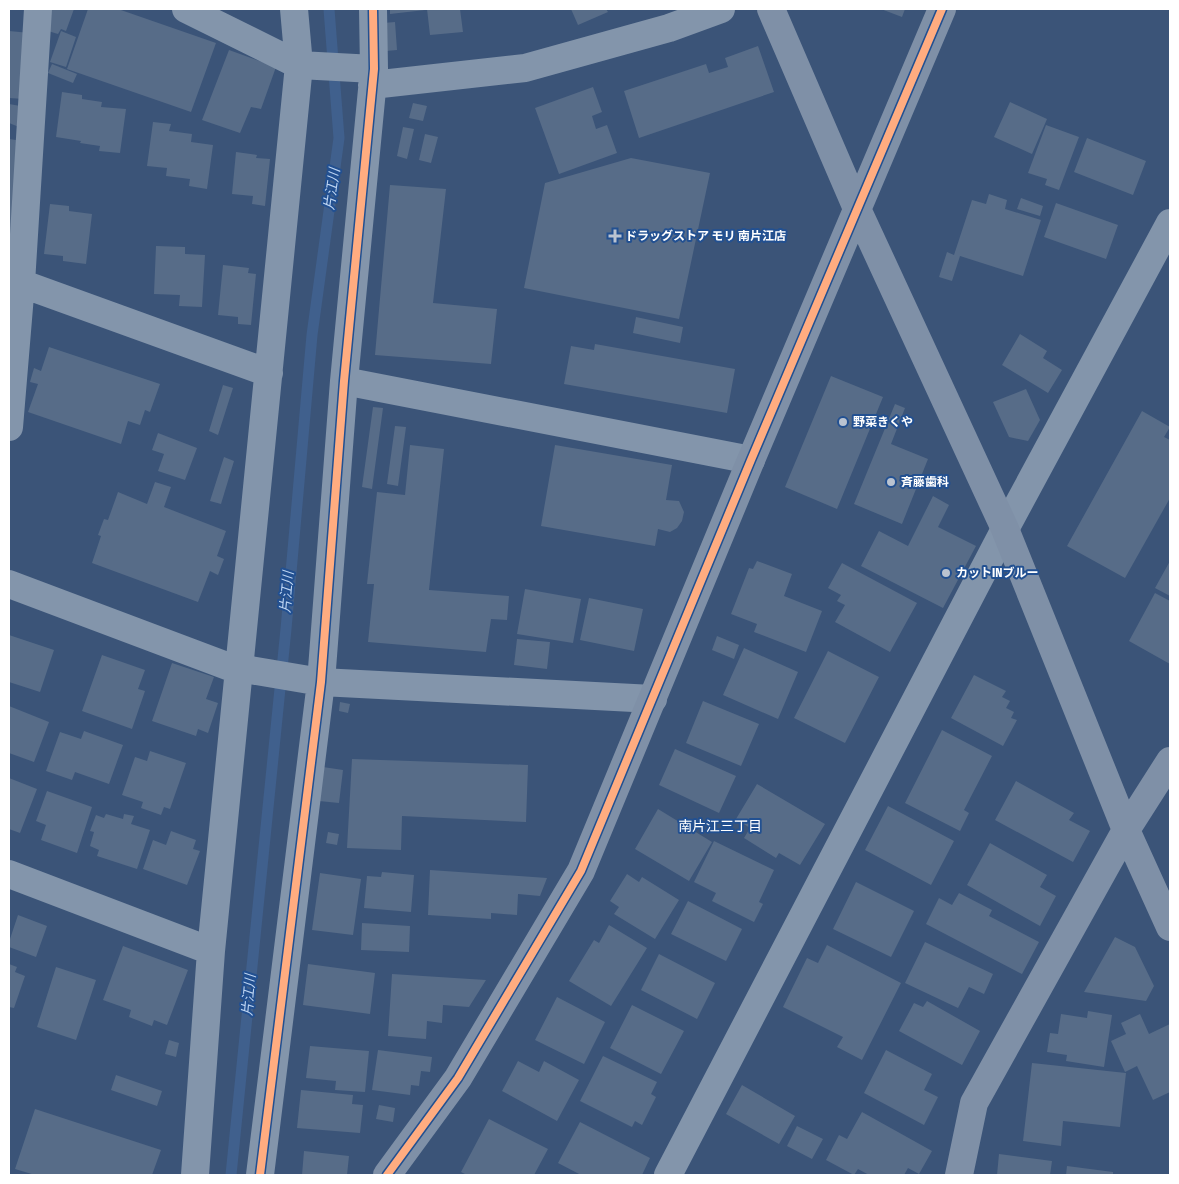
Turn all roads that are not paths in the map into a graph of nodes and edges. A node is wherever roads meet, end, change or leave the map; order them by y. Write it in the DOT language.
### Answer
graph roads {
  1 [pos="38,9"];
  2 [pos="186,9"];
  3 [pos="294,9"];
  4 [pos="373,9"];
  5 [pos="721,9"];
  6 [pos="771,9"];
  7 [pos="942,9"];
  8 [pos="299,66"];
  9 [pos="373,77"];
  10 [pos="858,211"];
  11 [pos="1170,222"];
  12 [pos="15,281"];
  13 [pos="269,374"];
  14 [pos="344,381"];
  15 [pos="9,428"];
  16 [pos="751,460"];
  17 [pos="1005,529"];
  18 [pos="9,584"];
  19 [pos="239,668"];
  20 [pos="322,682"];
  21 [pos="653,699"];
  22 [pos="1170,761"];
  23 [pos="1126,830"];
  24 [pos="9,874"];
  25 [pos="1170,927"];
  26 [pos="211,951"];
  27 [pos="195,1175"];
  28 [pos="260,1175"];
  29 [pos="387,1175"];
  30 [pos="668,1175"];
  31 [pos="959,1175"];
  1 -- 12 [label="street"];
  2 -- 8 [label="street"];
  3 -- 8 [label="street"];
  4 -- 9 [label="street"];
  5 -- 9 [label="street"];
  6 -- 10 [label="street"];
  7 -- 10 [label="street"];
  8 -- 9 [label="street"];
  8 -- 13 [label="street"];
  9 -- 14 [label="street"];
  10 -- 16 [label="street"];
  10 -- 17 [label="street"];
  11 -- 17 [label="street"];
  12 -- 13 [label="street"];
  12 -- 15 [label="street"];
  13 -- 19 [label="street"];
  14 -- 16 [label="street"];
  14 -- 20 [label="street"];
  16 -- 21 [label="street"];
  17 -- 23 [label="street"];
  17 -- 30 [label="street"];
  18 -- 19 [label="street"];
  19 -- 20 [label="street"];
  19 -- 26 [label="street"];
  20 -- 21 [label="street"];
  20 -- 28 [label="street"];
  21 -- 29 [label="street"];
  22 -- 23 [label="street"];
  23 -- 25 [label="street"];
  23 -- 31 [label="street"];
  24 -- 26 [label="street"];
  26 -- 27 [label="street"];
}
